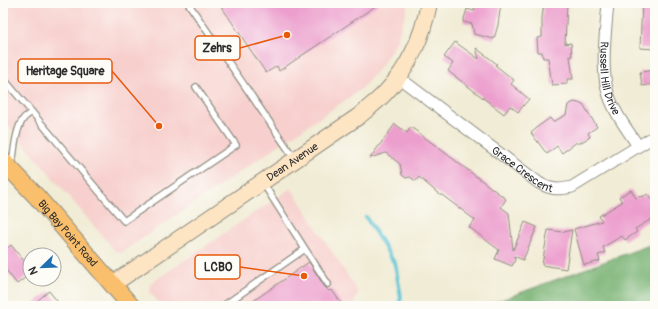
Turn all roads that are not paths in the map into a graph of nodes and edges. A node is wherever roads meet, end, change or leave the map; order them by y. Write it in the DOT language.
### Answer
graph roads {
  1 [pos="188,3"];
  2 [pos="429,3"];
  3 [pos="608,3"];
  4 [pos="3,78"];
  5 [pos="398,78"];
  6 [pos="196,87"];
  7 [pos="32,112"];
  8 [pos="655,136"];
  9 [pos="638,146"];
  10 [pos="295,160"];
  11 [pos="7,166"];
  12 [pos="262,181"];
  13 [pos="305,249"];
  14 [pos="113,284"];
  15 [pos="328,284"];
  16 [pos="131,306"];
  17 [pos="223,306"];
  1 -- 10 [label="lane"];
  2 -- 5 [label="street, Dean Avenue"];
  3 -- 9 [label="street, Russell Hill Drive"];
  4 -- 7 [label="lane"];
  5 -- 9 [label="street, Grace Crescent"];
  5 -- 10 [label="street, Dean Avenue"];
  6 -- 7 [label="lane"];
  7 -- 11 [label="lane"];
  8 -- 9 [label="street, Grace Crescent"];
  10 -- 12 [label="street, Dean Avenue"];
  11 -- 14 [label="main road, Big Bay Point Road"];
  12 -- 13 [label="lane"];
  12 -- 14 [label="street, Dean Avenue"];
  13 -- 15 [label="lane"];
  13 -- 17 [label="lane"];
  14 -- 16 [label="main road, Big Bay Point Road"];
}
